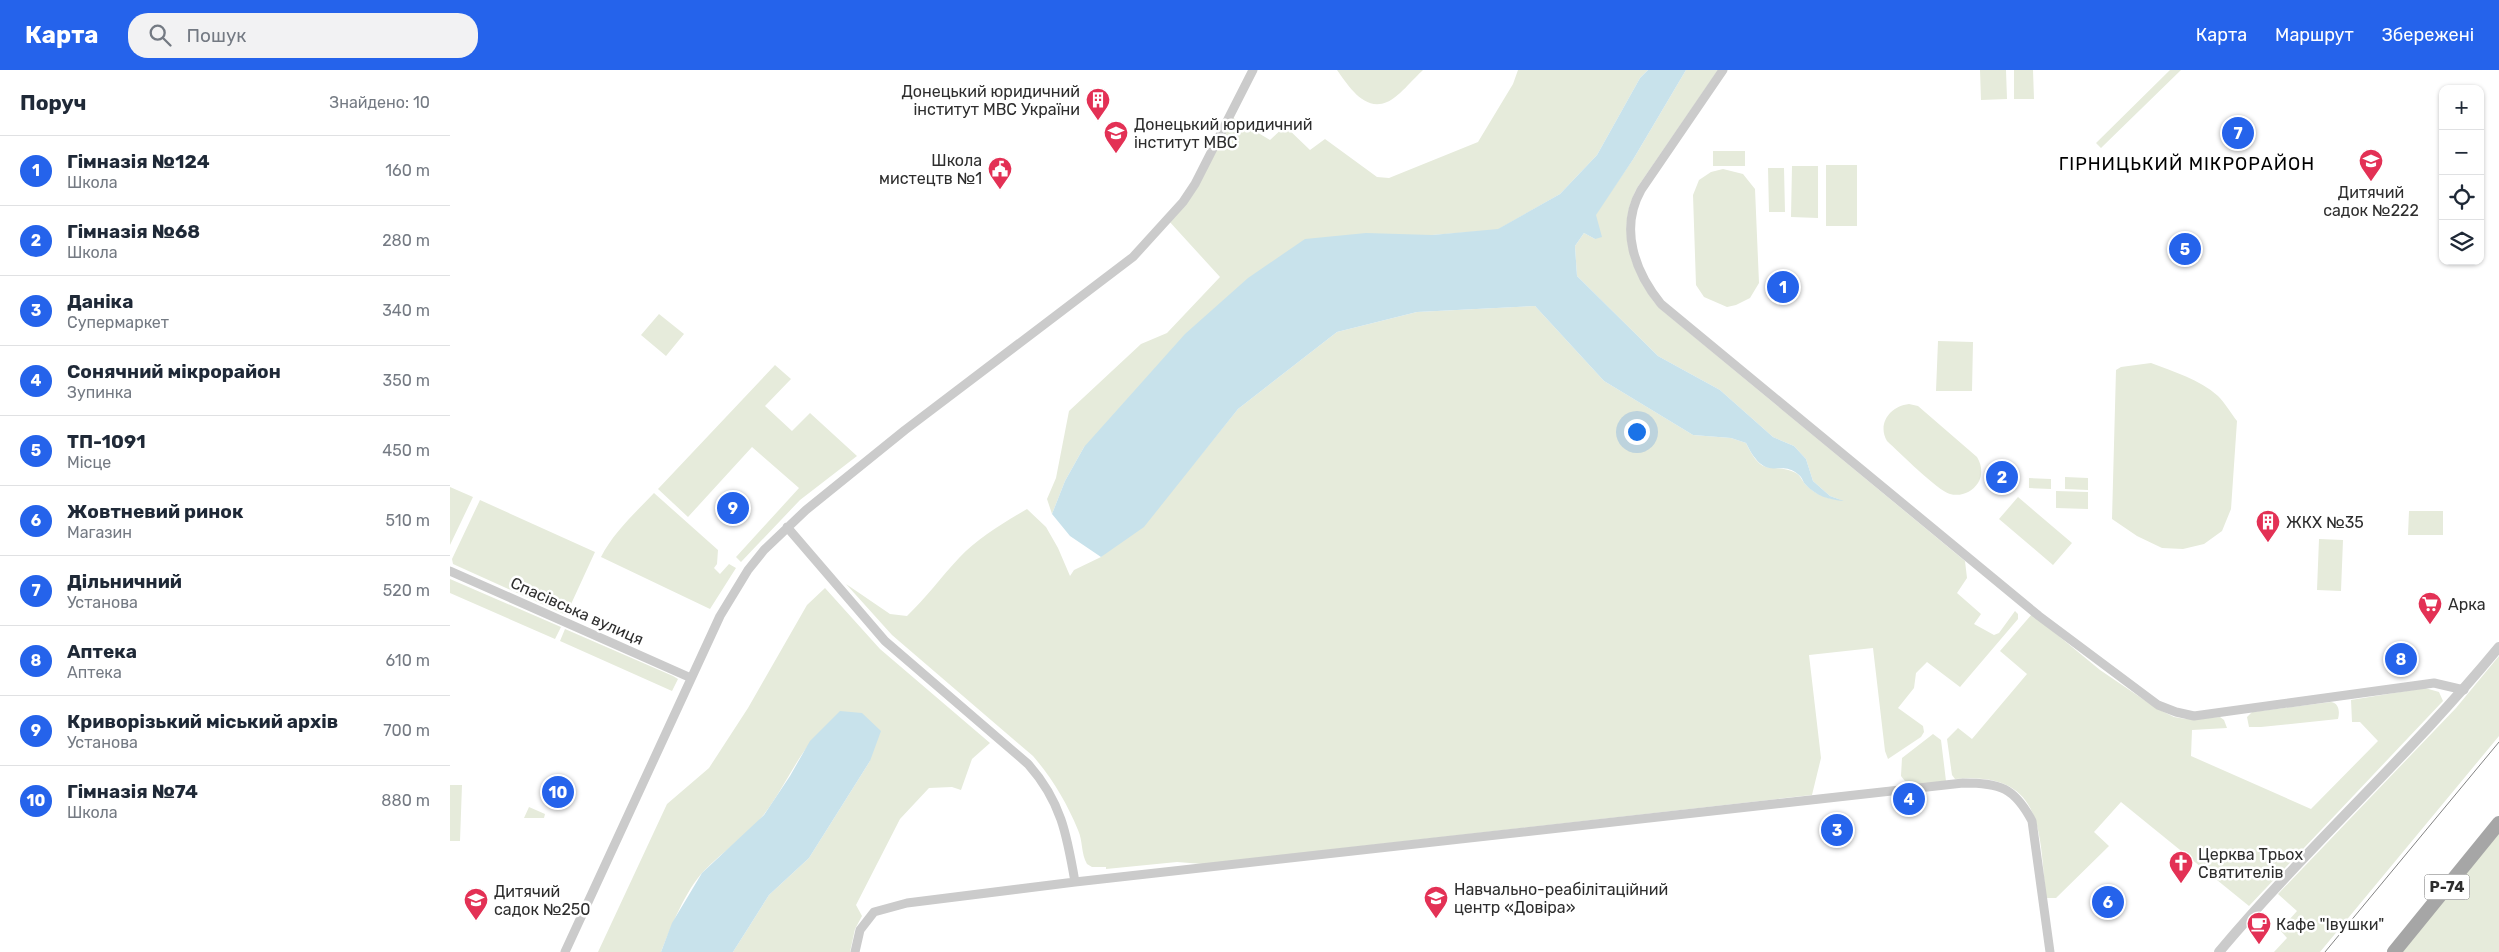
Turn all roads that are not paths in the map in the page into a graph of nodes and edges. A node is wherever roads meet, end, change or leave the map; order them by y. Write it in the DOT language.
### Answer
graph roads {
  1 [pos="1253,70"];
  2 [pos="1723,70"];
  3 [pos="787,527"];
  4 [pos="450,571"];
  5 [pos="2499,646"];
  6 [pos="691,678"];
  7 [pos="2464,690"];
  8 [pos="2499,823"];
  9 [pos="1075,882"];
  10 [pos="565,952"];
  11 [pos="855,952"];
  12 [pos="2050,952"];
  13 [pos="2219,952"];
  14 [pos="2394,952"];
  1 -- 3 [label="street"];
  2 -- 7 [label="street"];
  3 -- 6 [label="street"];
  3 -- 9 [label="street"];
  4 -- 6 [label="street, Спасівська вулиця"];
  5 -- 7 [label="street"];
  6 -- 10 [label="street"];
  7 -- 13 [label="street"];
  8 -- 14 [label="main road, Р-74"];
  9 -- 11 [label="street"];
  9 -- 12 [label="street"];
}
